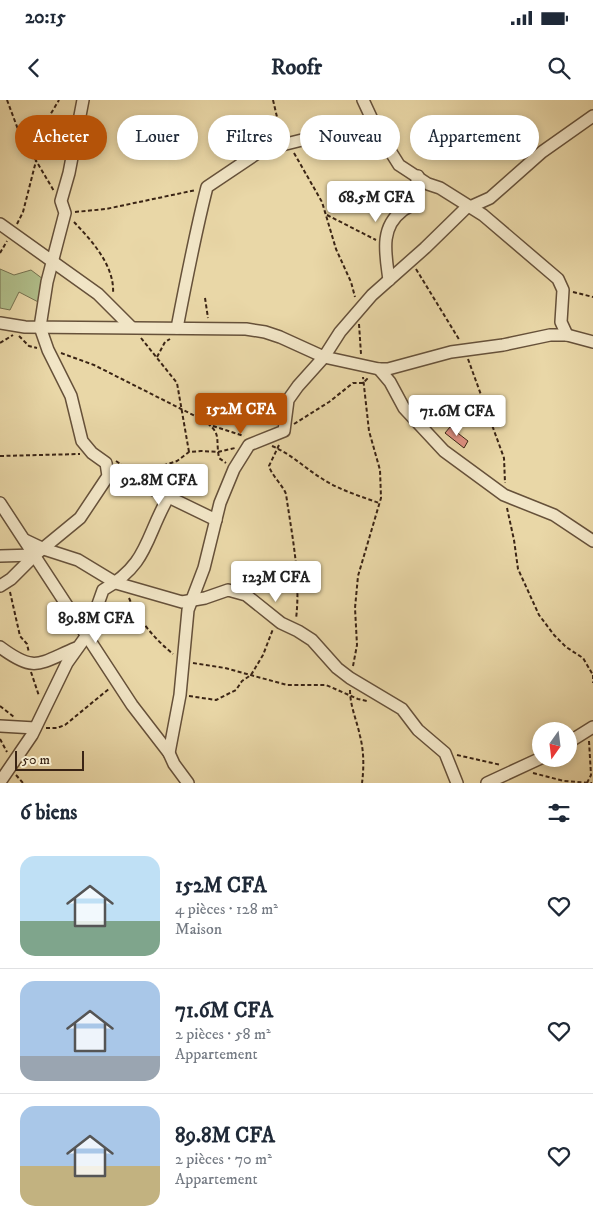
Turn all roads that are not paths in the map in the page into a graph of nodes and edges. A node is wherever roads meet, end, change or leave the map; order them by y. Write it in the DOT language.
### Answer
graph roads {
  1 [pos="83,100"];
  2 [pos="362,100"];
  3 [pos="370,115"];
  4 [pos="593,116"];
  5 [pos="300,142"];
  6 [pos="395,160"];
  7 [pos="418,176"];
  8 [pos="469,206"];
  9 [pos="0,224"];
  10 [pos="52,260"];
  11 [pos="388,280"];
  12 [pos="2,324"];
  13 [pos="40,327"];
  14 [pos="131,327"];
  15 [pos="177,328"];
  16 [pos="567,335"];
  17 [pos="593,342"];
  18 [pos="324,357"];
  19 [pos="377,369"];
  20 [pos="108,476"];
  21 [pos="169,496"];
  22 [pos="0,503"];
  23 [pos="216,520"];
  24 [pos="593,542"];
  25 [pos="39,552"];
  26 [pos="0,556"];
  27 [pos="116,583"];
  28 [pos="0,586"];
  29 [pos="192,601"];
  30 [pos="87,635"];
  31 [pos="0,647"];
  32 [pos="76,648"];
  33 [pos="0,726"];
  34 [pos="35,728"];
  35 [pos="592,732"];
  36 [pos="578,738"];
  37 [pos="168,753"];
  38 [pos="532,762"];
  39 [pos="1,779"];
  40 [pos="188,783"];
  41 [pos="457,783"];
  42 [pos="486,783"];
  1 -- 10 [label="street"];
  2 -- 3 [label="street"];
  4 -- 8 [label="street"];
  5 -- 15 [label="street"];
  6 -- 7 [label="street"];
  7 -- 8 [label="street"];
  7 -- 11 [label="street"];
  8 -- 11 [label="street"];
  8 -- 16 [label="street"];
  9 -- 10 [label="street"];
  10 -- 13 [label="street"];
  10 -- 14 [label="street"];
  11 -- 18 [label="street"];
  12 -- 13 [label="street"];
  13 -- 14 [label="street"];
  13 -- 20 [label="street"];
  14 -- 15 [label="street"];
  15 -- 18 [label="street"];
  16 -- 17 [label="street"];
  16 -- 19 [label="street"];
  18 -- 19 [label="street"];
  18 -- 23 [label="street"];
  19 -- 24 [label="street"];
  20 -- 21 [label="street"];
  20 -- 25 [label="street"];
  21 -- 23 [label="street"];
  21 -- 27 [label="street"];
  22 -- 25 [label="street"];
  23 -- 29 [label="street"];
  25 -- 26 [label="street"];
  25 -- 27 [label="street"];
  25 -- 28 [label="street"];
  25 -- 30 [label="street"];
  27 -- 29 [label="street"];
  27 -- 30 [label="street"];
  29 -- 37 [label="street"];
  29 -- 41 [label="street"];
  30 -- 32 [label="street"];
  30 -- 37 [label="street"];
  31 -- 32 [label="street"];
  32 -- 34 [label="street"];
  33 -- 34 [label="street"];
  34 -- 39 [label="street"];
  35 -- 36 [label="street"];
  37 -- 40 [label="street"];
  38 -- 42 [label="street"];
}
